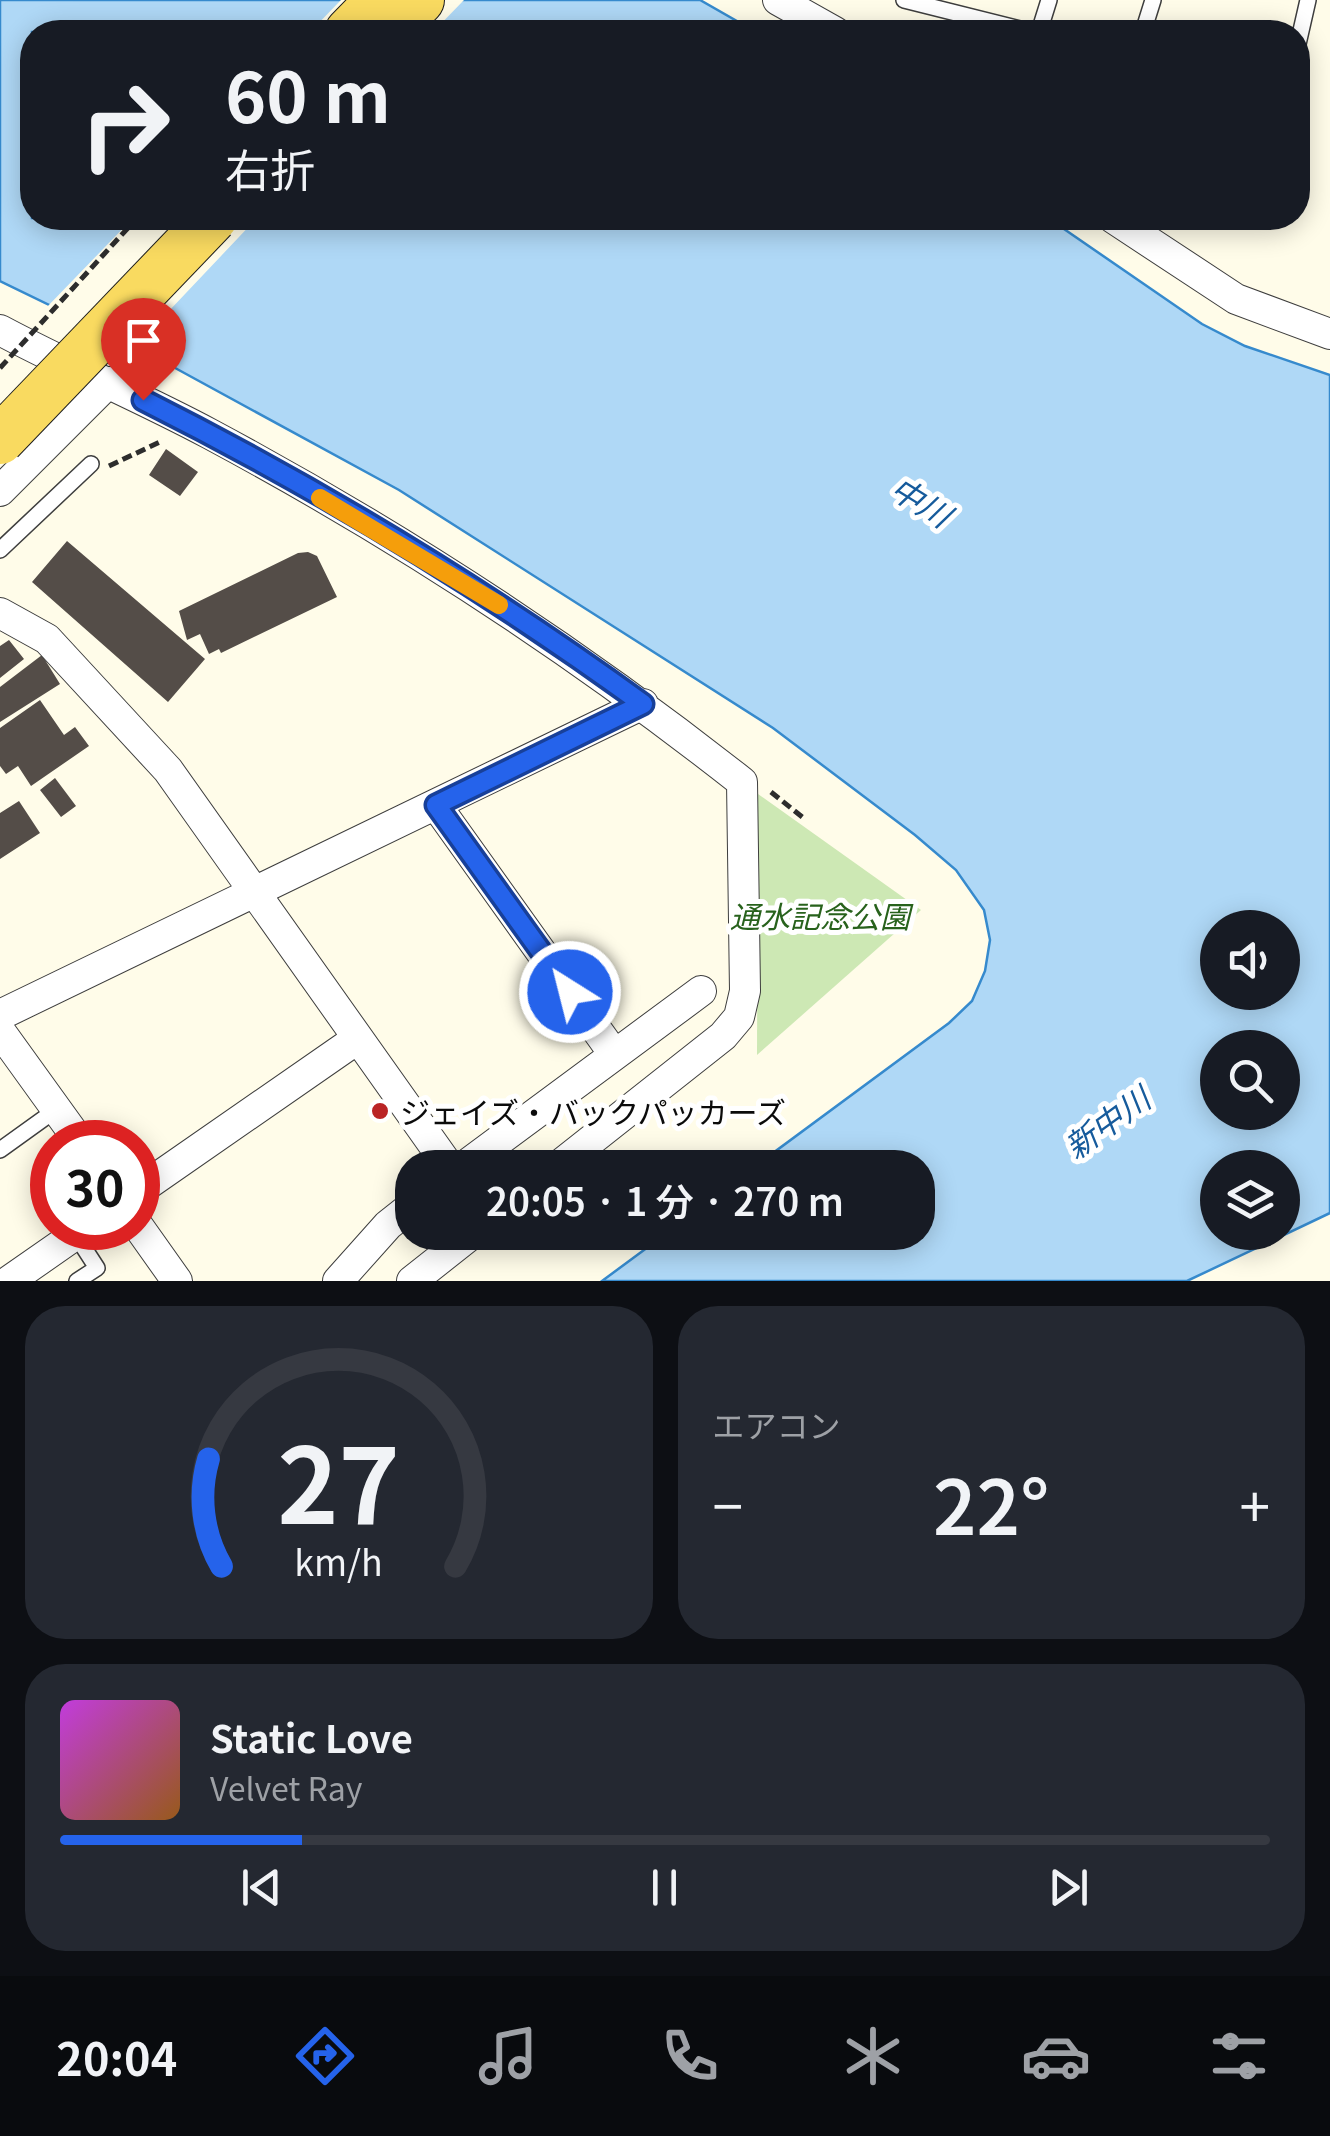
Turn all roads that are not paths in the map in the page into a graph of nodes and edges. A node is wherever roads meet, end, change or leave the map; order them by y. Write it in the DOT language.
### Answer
graph roads {
  1 [pos="380,0"];
  2 [pos="420,0"];
  3 [pos="778,0"];
  4 [pos="904,0"];
  5 [pos="361,20"];
  6 [pos="401,20"];
  7 [pos="814,20"];
  8 [pos="986,20"];
  9 [pos="162,230"];
  10 [pos="201,230"];
  11 [pos="1131,230"];
  12 [pos="1330,334"];
  13 [pos="3,337"];
  14 [pos="109,382"];
  15 [pos="0,399"];
  16 [pos="0,440"];
  17 [pos="96,468"];
  18 [pos="0,492"];
  19 [pos="0,550"];
  20 [pos="0,613"];
  21 [pos="643,704"];
  22 [pos="436,805"];
  23 [pos="255,891"];
  24 [pos="701,991"];
  25 [pos="0,1015"];
  26 [pos="0,1030"];
  27 [pos="358,1039"];
  28 [pos="614,1054"];
  29 [pos="58,1110"];
  30 [pos="65,1120"];
  31 [pos="0,1150"];
  32 [pos="437,1150"];
  33 [pos="486,1150"];
  34 [pos="579,1150"];
  35 [pos="160,1175"];
  36 [pos="395,1219"];
  37 [pos="53,1250"];
  38 [pos="89,1250"];
  39 [pos="155,1250"];
  40 [pos="451,1250"];
  41 [pos="9,1281"];
  42 [pos="77,1281"];
  43 [pos="178,1281"];
  44 [pos="338,1281"];
  45 [pos="412,1281"];
  1 -- 5 [label="main road"];
  2 -- 6 [label="main road"];
  3 -- 7 [label="street"];
  4 -- 8 [label="lane"];
  9 -- 15 [label="main road"];
  10 -- 16 [label="main road, bridge"];
  11 -- 12 [label="street"];
  13 -- 14 [label="street"];
  14 -- 18 [label="street"];
  14 -- 21 [label="street"];
  17 -- 19 [label="lane"];
  20 -- 23 [label="street"];
  21 -- 22 [label="street"];
  21 -- 34 [label="street"];
  22 -- 23 [label="street"];
  22 -- 28 [label="street"];
  23 -- 25 [label="street"];
  23 -- 27 [label="street"];
  24 -- 28 [label="street"];
  26 -- 29 [label="street"];
  27 -- 32 [label="street"];
  27 -- 35 [label="street"];
  28 -- 33 [label="street"];
  29 -- 30 [label="street"];
  29 -- 31 [label="lane"];
  36 -- 44 [label="street"];
  37 -- 41 [label="street"];
  38 -- 42 [label="lane"];
  39 -- 43 [label="street"];
  40 -- 45 [label="street"];
}
